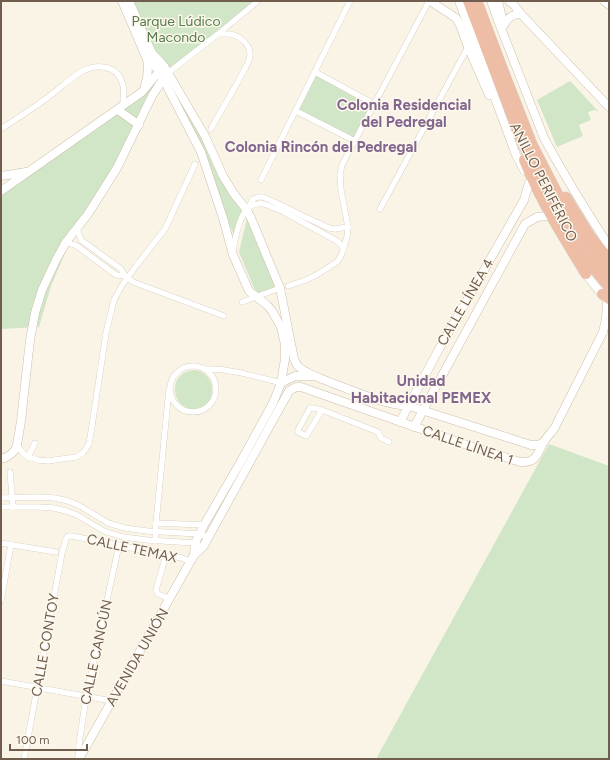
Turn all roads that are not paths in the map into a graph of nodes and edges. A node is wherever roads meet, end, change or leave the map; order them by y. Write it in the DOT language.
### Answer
graph roads {
  1 [pos="122,1"];
  2 [pos="129,1"];
  3 [pos="258,1"];
  4 [pos="350,1"];
  5 [pos="430,1"];
  6 [pos="445,1"];
  7 [pos="498,1"];
  8 [pos="509,1"];
  9 [pos="604,1"];
  10 [pos="473,2"];
  11 [pos="609,5"];
  12 [pos="521,14"];
  13 [pos="456,18"];
  14 [pos="504,25"];
  15 [pos="218,34"];
  16 [pos="468,47"];
  17 [pos="146,57"];
  18 [pos="164,72"];
  19 [pos="315,72"];
  20 [pos="151,81"];
  21 [pos="158,87"];
  22 [pos="142,92"];
  23 [pos="374,104"];
  24 [pos="609,107"];
  25 [pos="120,108"];
  26 [pos="296,111"];
  27 [pos="139,124"];
  28 [pos="1,129"];
  29 [pos="211,129"];
  30 [pos="355,141"];
  31 [pos="516,154"];
  32 [pos="195,164"];
  33 [pos="29,172"];
  34 [pos="563,172"];
  35 [pos="1,176"];
  36 [pos="261,180"];
  37 [pos="529,183"];
  38 [pos="1,190"];
  39 [pos="248,208"];
  40 [pos="380,209"];
  41 [pos="547,216"];
  42 [pos="304,220"];
  43 [pos="348,226"];
  44 [pos="77,228"];
  45 [pos="66,242"];
  46 [pos="609,246"];
  47 [pos="344,248"];
  48 [pos="233,255"];
  49 [pos="609,259"];
  50 [pos="609,272"];
  51 [pos="586,274"];
  52 [pos="126,277"];
  53 [pos="609,280"];
  54 [pos="284,287"];
  55 [pos="607,297"];
  56 [pos="257,298"];
  57 [pos="242,302"];
  58 [pos="224,316"];
  59 [pos="205,369"];
  60 [pos="316,376"];
  61 [pos="281,383"];
  62 [pos="169,389"];
  63 [pos="292,389"];
  64 [pos="358,393"];
  65 [pos="353,406"];
  66 [pos="409,406"];
  67 [pos="322,410"];
  68 [pos="423,410"];
  69 [pos="400,422"];
  70 [pos="414,427"];
  71 [pos="389,442"];
  72 [pos="544,442"];
  73 [pos="35,443"];
  74 [pos="17,445"];
  75 [pos="28,457"];
  76 [pos="1,458"];
  77 [pos="10,472"];
  78 [pos="1,498"];
  79 [pos="12,498"];
  80 [pos="1,507"];
  81 [pos="13,507"];
  82 [pos="156,523"];
  83 [pos="204,525"];
  84 [pos="155,531"];
  85 [pos="72,536"];
  86 [pos="203,536"];
  87 [pos="155,541"];
  88 [pos="1,543"];
  89 [pos="11,544"];
  90 [pos="119,545"];
  91 [pos="199,545"];
  92 [pos="56,552"];
  93 [pos="166,555"];
  94 [pos="193,558"];
  95 [pos="170,599"];
  96 [pos="1,601"];
  97 [pos="1,681"];
  98 [pos="37,688"];
  99 [pos="86,697"];
  100 [pos="112,701"];
  101 [pos="24,759"];
  102 [pos="79,759"];
  1 -- 17 [label="street"];
  2 -- 18 [label="street"];
  3 -- 15 [label="street"];
  4 -- 19 [label="street"];
  5 -- 13 [label="street"];
  5 -- 23 [label="street"];
  6 -- 13 [label="street"];
  7 -- 14 [label="street"];
  8 -- 12 [label="street"];
  9 -- 11 [label="street"];
  10 -- 31 [label="street"];
  10 -- 34 [label="street"];
  10 -- 49 [label="highway, ANILLO PERIFÉRICO"];
  10 -- 50 [label="highway"];
  10 -- 51 [label="highway"];
  10 -- 53 [label="highway"];
  10 -- 55 [label="highway, ANILLO PERIFÉRICO"];
  12 -- 14 [label="street"];
  12 -- 24 [label="street"];
  13 -- 16 [label="street"];
  14 -- 34 [label="street"];
  15 -- 18 [label="street"];
  15 -- 29 [label="street"];
  16 -- 31 [label="street"];
  16 -- 40 [label="street"];
  17 -- 18 [label="street"];
  17 -- 22 [label="street"];
  18 -- 20 [label="street"];
  18 -- 21 [label="street"];
  18 -- 39 [label="street"];
  18 -- 48 [label="street, AVENIDA UNIÓN"];
  19 -- 23 [label="street"];
  19 -- 26 [label="street"];
  20 -- 21 [label="street"];
  20 -- 22 [label="street"];
  21 -- 27 [label="street"];
  22 -- 25 [label="street"];
  23 -- 30 [label="street"];
  25 -- 27 [label="street"];
  25 -- 28 [label="street"];
  25 -- 33 [label="street"];
  26 -- 30 [label="street"];
  26 -- 36 [label="street"];
  27 -- 44 [label="street"];
  30 -- 43 [label="street"];
  31 -- 37 [label="street"];
  32 -- 52 [label="street"];
  33 -- 35 [label="street"];
  33 -- 38 [label="street"];
  34 -- 46 [label="street"];
  37 -- 41 [label="street"];
  37 -- 66 [label="street, CALLE LÍNEA 4"];
  39 -- 42 [label="street"];
  39 -- 48 [label="street"];
  39 -- 54 [label="street"];
  41 -- 51 [label="street"];
  41 -- 68 [label="street, CALLE LÍNEA 4"];
  42 -- 43 [label="street"];
  42 -- 47 [label="street"];
  43 -- 47 [label="street"];
  44 -- 45 [label="street"];
  44 -- 52 [label="street"];
  45 -- 52 [label="street"];
  45 -- 74 [label="street"];
  47 -- 54 [label="street"];
  48 -- 56 [label="street, AVENIDA UNIÓN"];
  51 -- 55 [label="street"];
  52 -- 58 [label="street"];
  52 -- 75 [label="street"];
  54 -- 56 [label="street"];
  54 -- 60 [label="street"];
  55 -- 72 [label="street"];
  56 -- 57 [label="street"];
  56 -- 61 [label="street, AVENIDA UNIÓN"];
  59 -- 61 [label="street"];
  59 -- 62 [label="street"];
  59 -- 62 [label="street"];
  60 -- 61 [label="street"];
  60 -- 64 [label="street, CALLE LÍNEA 1"];
  61 -- 83 [label="street, AVENIDA UNIÓN"];
  62 -- 82 [label="street"];
  63 -- 65 [label="street, CALLE LÍNEA 1"];
  63 -- 86 [label="street, AVENIDA UNIÓN"];
  64 -- 65 [label="street"];
  64 -- 66 [label="street, CALLE LÍNEA 1"];
  65 -- 69 [label="street, CALLE LÍNEA 1"];
  66 -- 68 [label="street, CALLE LÍNEA 1"];
  66 -- 69 [label="street, CALLE LÍNEA 4"];
  67 -- 67 [label="street"];
  67 -- 71 [label="street"];
  68 -- 70 [label="street, CALLE LÍNEA 4"];
  68 -- 72 [label="street, CALLE LÍNEA 1"];
  69 -- 70 [label="street, CALLE LÍNEA 1"];
  70 -- 72 [label="street, CALLE LÍNEA 1"];
  73 -- 75 [label="street"];
  74 -- 75 [label="street"];
  74 -- 76 [label="street"];
  77 -- 79 [label="street"];
  78 -- 79 [label="street"];
  79 -- 81 [label="street"];
  79 -- 84 [label="street"];
  80 -- 81 [label="street"];
  81 -- 87 [label="street"];
  82 -- 83 [label="street"];
  82 -- 84 [label="street"];
  83 -- 86 [label="street, AVENIDA UNIÓN"];
  84 -- 86 [label="street"];
  84 -- 87 [label="street"];
  85 -- 90 [label="street, CALLE TEMAX"];
  85 -- 98 [label="street, CALLE CONTOY"];
  86 -- 91 [label="street, AVENIDA UNIÓN"];
  87 -- 91 [label="street"];
  88 -- 89 [label="street"];
  89 -- 92 [label="street"];
  89 -- 96 [label="street"];
  90 -- 93 [label="street, CALLE TEMAX"];
  90 -- 99 [label="street, CALLE CANCÚN"];
  91 -- 94 [label="street, AVENIDA UNIÓN"];
  93 -- 94 [label="street, CALLE TEMAX"];
  93 -- 95 [label="street"];
  94 -- 95 [label="street, AVENIDA UNIÓN"];
  95 -- 100 [label="street, AVENIDA UNIÓN"];
  97 -- 98 [label="street"];
  98 -- 99 [label="street"];
  98 -- 101 [label="street, CALLE CONTOY"];
  99 -- 100 [label="street"];
  99 -- 102 [label="street, CALLE CANCÚN"];
  100 -- 102 [label="street, AVENIDA UNIÓN"];
}
